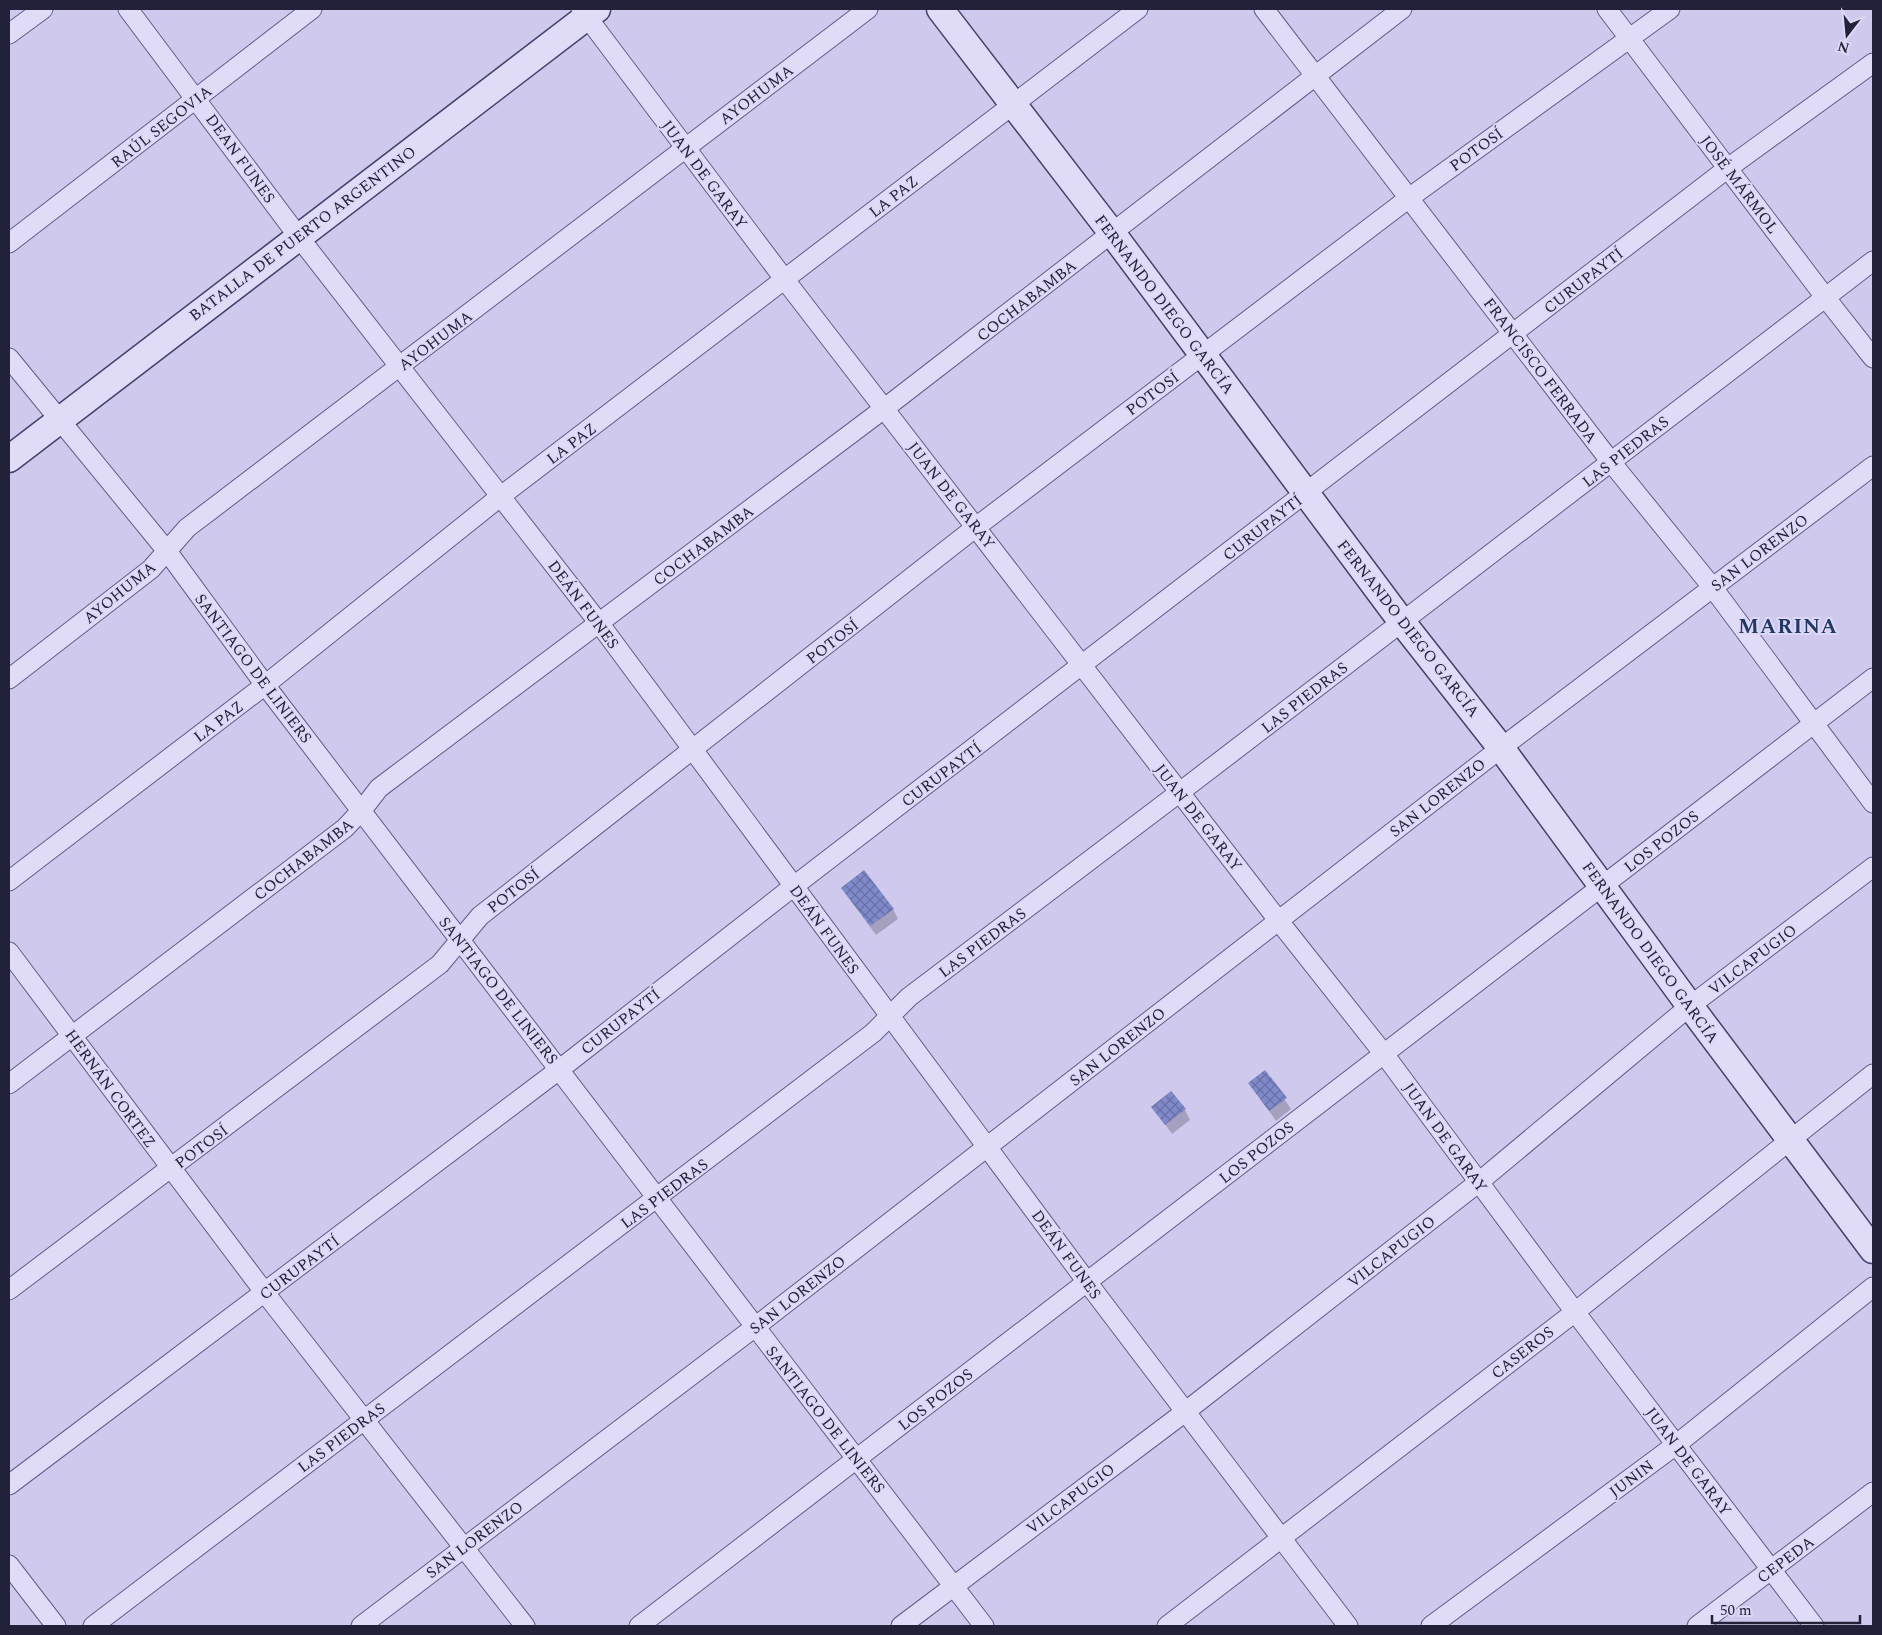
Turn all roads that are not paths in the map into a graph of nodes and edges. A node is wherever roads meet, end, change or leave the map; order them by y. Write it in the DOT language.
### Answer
graph roads {
  1 [pos="43,9"];
  2 [pos="128,9"];
  3 [pos="312,9"];
  4 [pos="868,9"];
  5 [pos="940,9"];
  6 [pos="1138,9"];
  7 [pos="1264,9"];
  8 [pos="1402,9"];
  9 [pos="1607,9"];
  10 [pos="1670,9"];
  11 [pos="588,11"];
  12 [pos="9,34"];
  13 [pos="1629,39"];
  14 [pos="1873,63"];
  15 [pos="1316,76"];
  16 [pos="197,98"];
  17 [pos="1012,104"];
  18 [pos="685,148"];
  19 [pos="1728,168"];
  20 [pos="1409,198"];
  21 [pos="1112,232"];
  22 [pos="298,236"];
  23 [pos="9,243"];
  24 [pos="1873,261"];
  25 [pos="785,280"];
  26 [pos="1825,297"];
  27 [pos="1513,334"];
  28 [pos="1202,355"];
  29 [pos="9,358"];
  30 [pos="1873,358"];
  31 [pos="400,366"];
  32 [pos="885,408"];
  33 [pos="58,421"];
  34 [pos="9,459"];
  35 [pos="1611,462"];
  36 [pos="1873,466"];
  37 [pos="1306,493"];
  38 [pos="501,496"];
  39 [pos="976,527"];
  40 [pos="167,552"];
  41 [pos="1713,588"];
  42 [pos="1402,622"];
  43 [pos="599,623"];
  44 [pos="1082,665"];
  45 [pos="1873,678"];
  46 [pos="9,679"];
  47 [pos="265,685"];
  48 [pos="1814,723"];
  49 [pos="1501,748"];
  50 [pos="694,750"];
  51 [pos="1180,792"];
  52 [pos="1873,803"];
  53 [pos="362,810"];
  54 [pos="1873,867"];
  55 [pos="9,881"];
  56 [pos="794,886"];
  57 [pos="1602,886"];
  58 [pos="1278,920"];
  59 [pos="459,939"];
  60 [pos="9,952"];
  61 [pos="1690,1006"];
  62 [pos="889,1016"];
  63 [pos="73,1036"];
  64 [pos="1384,1054"];
  65 [pos="560,1069"];
  66 [pos="1873,1074"];
  67 [pos="9,1084"];
  68 [pos="1790,1139"];
  69 [pos="988,1146"];
  70 [pos="170,1169"];
  71 [pos="1479,1182"];
  72 [pos="659,1198"];
  73 [pos="1873,1250"];
  74 [pos="1087,1282"];
  75 [pos="1873,1287"];
  76 [pos="9,1290"];
  77 [pos="265,1293"];
  78 [pos="1575,1312"];
  79 [pos="755,1327"];
  80 [pos="1185,1412"];
  81 [pos="364,1420"];
  82 [pos="1677,1444"];
  83 [pos="858,1458"];
  84 [pos="9,1486"];
  85 [pos="1873,1492"];
  86 [pos="1280,1539"];
  87 [pos="464,1547"];
  88 [pos="9,1565"];
  89 [pos="1771,1570"];
  90 [pos="954,1586"];
  91 [pos="56,1626"];
  92 [pos="93,1626"];
  93 [pos="361,1626"];
  94 [pos="525,1626"];
  95 [pos="639,1626"];
  96 [pos="900,1626"];
  97 [pos="984,1626"];
  98 [pos="1167,1626"];
  99 [pos="1348,1626"];
  100 [pos="1432,1626"];
  101 [pos="1697,1626"];
  102 [pos="1814,1626"];
  1 -- 12 [label="street"];
  2 -- 16 [label="street, DEAN FUNES"];
  3 -- 16 [label="street, RAÚL SEGOVIA"];
  4 -- 18 [label="street, AYOHUMA"];
  5 -- 17 [label="main road, FERNANDO DIEGO GARCÍA"];
  6 -- 17 [label="street, LA PAZ"];
  7 -- 15 [label="street, FRANCISCO FERRADA"];
  8 -- 15 [label="street, COCHABAMBA"];
  9 -- 13 [label="street, JOSÉ MÁRMOL"];
  10 -- 13 [label="street, POTOSÍ"];
  11 -- 18 [label="street, JUAN DE GARAY"];
  11 -- 22 [label="main road, BATALLA DE PUERTO ARGENTINO"];
  13 -- 19 [label="street, JOSÉ MÁRMOL"];
  13 -- 20 [label="street, POTOSÍ"];
  14 -- 19 [label="street, CURUPAYTÍ"];
  15 -- 20 [label="street, FRANCISCO FERRADA"];
  15 -- 21 [label="street, COCHABAMBA"];
  16 -- 22 [label="street, DEAN FUNES"];
  16 -- 23 [label="street, RAÚL SEGOVIA"];
  17 -- 21 [label="main road, FERNANDO DIEGO GARCÍA"];
  17 -- 25 [label="street, LA PAZ"];
  18 -- 25 [label="street, JUAN DE GARAY"];
  18 -- 31 [label="street, AYOHUMA"];
  19 -- 26 [label="street, JOSÉ MÁRMOL"];
  19 -- 27 [label="street, CURUPAYTÍ"];
  20 -- 27 [label="street, FRANCISCO FERRADA"];
  20 -- 28 [label="street, POTOSÍ"];
  21 -- 28 [label="main road, FERNANDO DIEGO GARCÍA"];
  21 -- 32 [label="street, COCHABAMBA"];
  22 -- 31 [label="street, DEÁN FUNES"];
  22 -- 33 [label="main road, BATALLA DE PUERTO ARGENTINO"];
  24 -- 26 [label="street, LAS PIEDRAS"];
  25 -- 32 [label="street, JUAN DE GARAY"];
  25 -- 38 [label="street, LA PAZ"];
  26 -- 30 [label="street, JOSÉ MÁRMOL"];
  26 -- 35 [label="street, LAS PIEDRAS"];
  27 -- 35 [label="street, FRANCISCO FERRADA"];
  27 -- 37 [label="street, CURUPAYTÍ"];
  28 -- 37 [label="main road, FERNANDO DIEGO GARCÍA"];
  28 -- 39 [label="street, POTOSÍ"];
  29 -- 33 [label="street, SANTIAGO DE LINIERS"];
  31 -- 38 [label="street, DEÁN FUNES"];
  31 -- 40 [label="street, AYOHUMA"];
  32 -- 39 [label="street, JUAN DE GARAY"];
  32 -- 43 [label="street, COCHABAMBA"];
  33 -- 34 [label="main road, BATALLA DE PUERTO ARGENTINO"];
  33 -- 40 [label="street, SANTIAGO DE LINIERS"];
  35 -- 41 [label="street, FRANCISCO FERRADA"];
  35 -- 42 [label="street, LAS PIEDRAS"];
  36 -- 41 [label="street, SAN LORENZO"];
  37 -- 42 [label="main road, FERNANDO DIEGO GARCÍA"];
  37 -- 44 [label="street, CURUPAYTÍ"];
  38 -- 43 [label="street, DEÁN FUNES"];
  38 -- 47 [label="street, LA PAZ"];
  39 -- 44 [label="street, JUAN DE GARAY"];
  39 -- 50 [label="street, POTOSÍ"];
  40 -- 46 [label="street, AYOHUMA"];
  40 -- 47 [label="street, SANTIAGO DE LINIERS"];
  41 -- 48 [label="street, FRANCISCO FERRADA"];
  41 -- 49 [label="street, SAN LORENZO"];
  42 -- 49 [label="main road, FERNANDO DIEGO GARCÍA"];
  42 -- 51 [label="street, LAS PIEDRAS"];
  43 -- 50 [label="street, DEÁN FUNES"];
  43 -- 53 [label="street, COCHABAMBA"];
  44 -- 51 [label="street, JUAN DE GARAY"];
  44 -- 56 [label="street, CURUPAYTÍ"];
  45 -- 48 [label="street, LOS POZOS"];
  47 -- 53 [label="street, SANTIAGO DE LINIERS"];
  47 -- 55 [label="street, LA PAZ"];
  48 -- 52 [label="street, FRANCISCO FERRADA"];
  48 -- 57 [label="street, LOS POZOS"];
  49 -- 57 [label="main road, FERNANDO DIEGO GARCÍA"];
  49 -- 58 [label="street, SAN LORENZO"];
  50 -- 56 [label="street, DEÁN FUNES"];
  50 -- 59 [label="street, POTOSÍ"];
  51 -- 58 [label="street, JUAN DE GARAY"];
  51 -- 62 [label="street, LAS PIEDRAS"];
  53 -- 59 [label="street, SANTIAGO DE LINIERS"];
  53 -- 63 [label="street, COCHABAMBA"];
  54 -- 61 [label="street, VILCAPUGIO"];
  56 -- 62 [label="street, DEÁN FUNES"];
  56 -- 65 [label="street, CURUPAYTÍ"];
  57 -- 61 [label="main road, FERNANDO DIEGO GARCÍA"];
  57 -- 64 [label="street, LOS POZOS"];
  58 -- 64 [label="street, JUAN DE GARAY"];
  58 -- 69 [label="street, SAN LORENZO"];
  59 -- 65 [label="street, SANTIAGO DE LINIERS"];
  59 -- 70 [label="street, POTOSÍ"];
  60 -- 63 [label="street, HERNÁN CORTEZ"];
  61 -- 68 [label="main road, FERNANDO DIEGO GARCÍA"];
  61 -- 71 [label="street, VILCAPUGIO"];
  62 -- 69 [label="street, DEÁN FUNES"];
  62 -- 72 [label="street, LAS PIEDRAS"];
  63 -- 67 [label="street, COCHABAMBA"];
  63 -- 70 [label="street, HERNÁN CORTEZ"];
  64 -- 71 [label="street, JUAN DE GARAY"];
  64 -- 74 [label="street, LOS POZOS"];
  65 -- 72 [label="street, SANTIAGO DE LINIERS"];
  65 -- 77 [label="street, CURUPAYTÍ"];
  66 -- 68 [label="street, CASEROS"];
  68 -- 73 [label="main road, FERNANDO DIEGO GARCÍA"];
  68 -- 78 [label="street, CASEROS"];
  69 -- 74 [label="street, DEÁN FUNES"];
  69 -- 79 [label="street, SAN LORENZO"];
  70 -- 76 [label="street, POTOSÍ"];
  70 -- 77 [label="street, HERNÁN CORTEZ"];
  71 -- 78 [label="street, JUAN DE GARAY"];
  71 -- 80 [label="street, VILCAPUGIO"];
  72 -- 79 [label="street, SANTIAGO DE LINIERS"];
  72 -- 81 [label="street, LAS PIEDRAS"];
  74 -- 80 [label="street, DEÁN FUNES"];
  74 -- 83 [label="street, LOS POZOS"];
  75 -- 82 [label="street, JUNIN"];
  77 -- 81 [label="street, HERNÁN CORTEZ"];
  77 -- 84 [label="street, CURUPAYTÍ"];
  78 -- 82 [label="street, JUAN DE GARAY"];
  78 -- 86 [label="street, CASEROS"];
  79 -- 83 [label="street, SANTIAGO DE LINIERS"];
  79 -- 87 [label="street, SAN LORENZO"];
  80 -- 86 [label="street, DEÁN FUNES"];
  80 -- 90 [label="street, VILCAPUGIO"];
  81 -- 87 [label="street, HERNÁN CORTEZ"];
  81 -- 92 [label="street, LAS PIEDRAS"];
  82 -- 89 [label="street, JUAN DE GARAY"];
  82 -- 100 [label="street, JUNIN"];
  83 -- 90 [label="street, SANTIAGO DE LINIERS"];
  83 -- 95 [label="street, LOS POZOS"];
  85 -- 89 [label="street, CEPEDA"];
  86 -- 98 [label="street, CASEROS"];
  86 -- 99 [label="street, DEÁN FUNES"];
  87 -- 93 [label="street, SAN LORENZO"];
  87 -- 94 [label="street, HERNÁN CORTEZ"];
  88 -- 91 [label="street"];
  89 -- 101 [label="street, CEPEDA"];
  89 -- 102 [label="street, JUAN DE GARAY"];
  90 -- 96 [label="street, VILCAPUGIO"];
  90 -- 97 [label="street, SANTIAGO DE LINIERS"];
}
